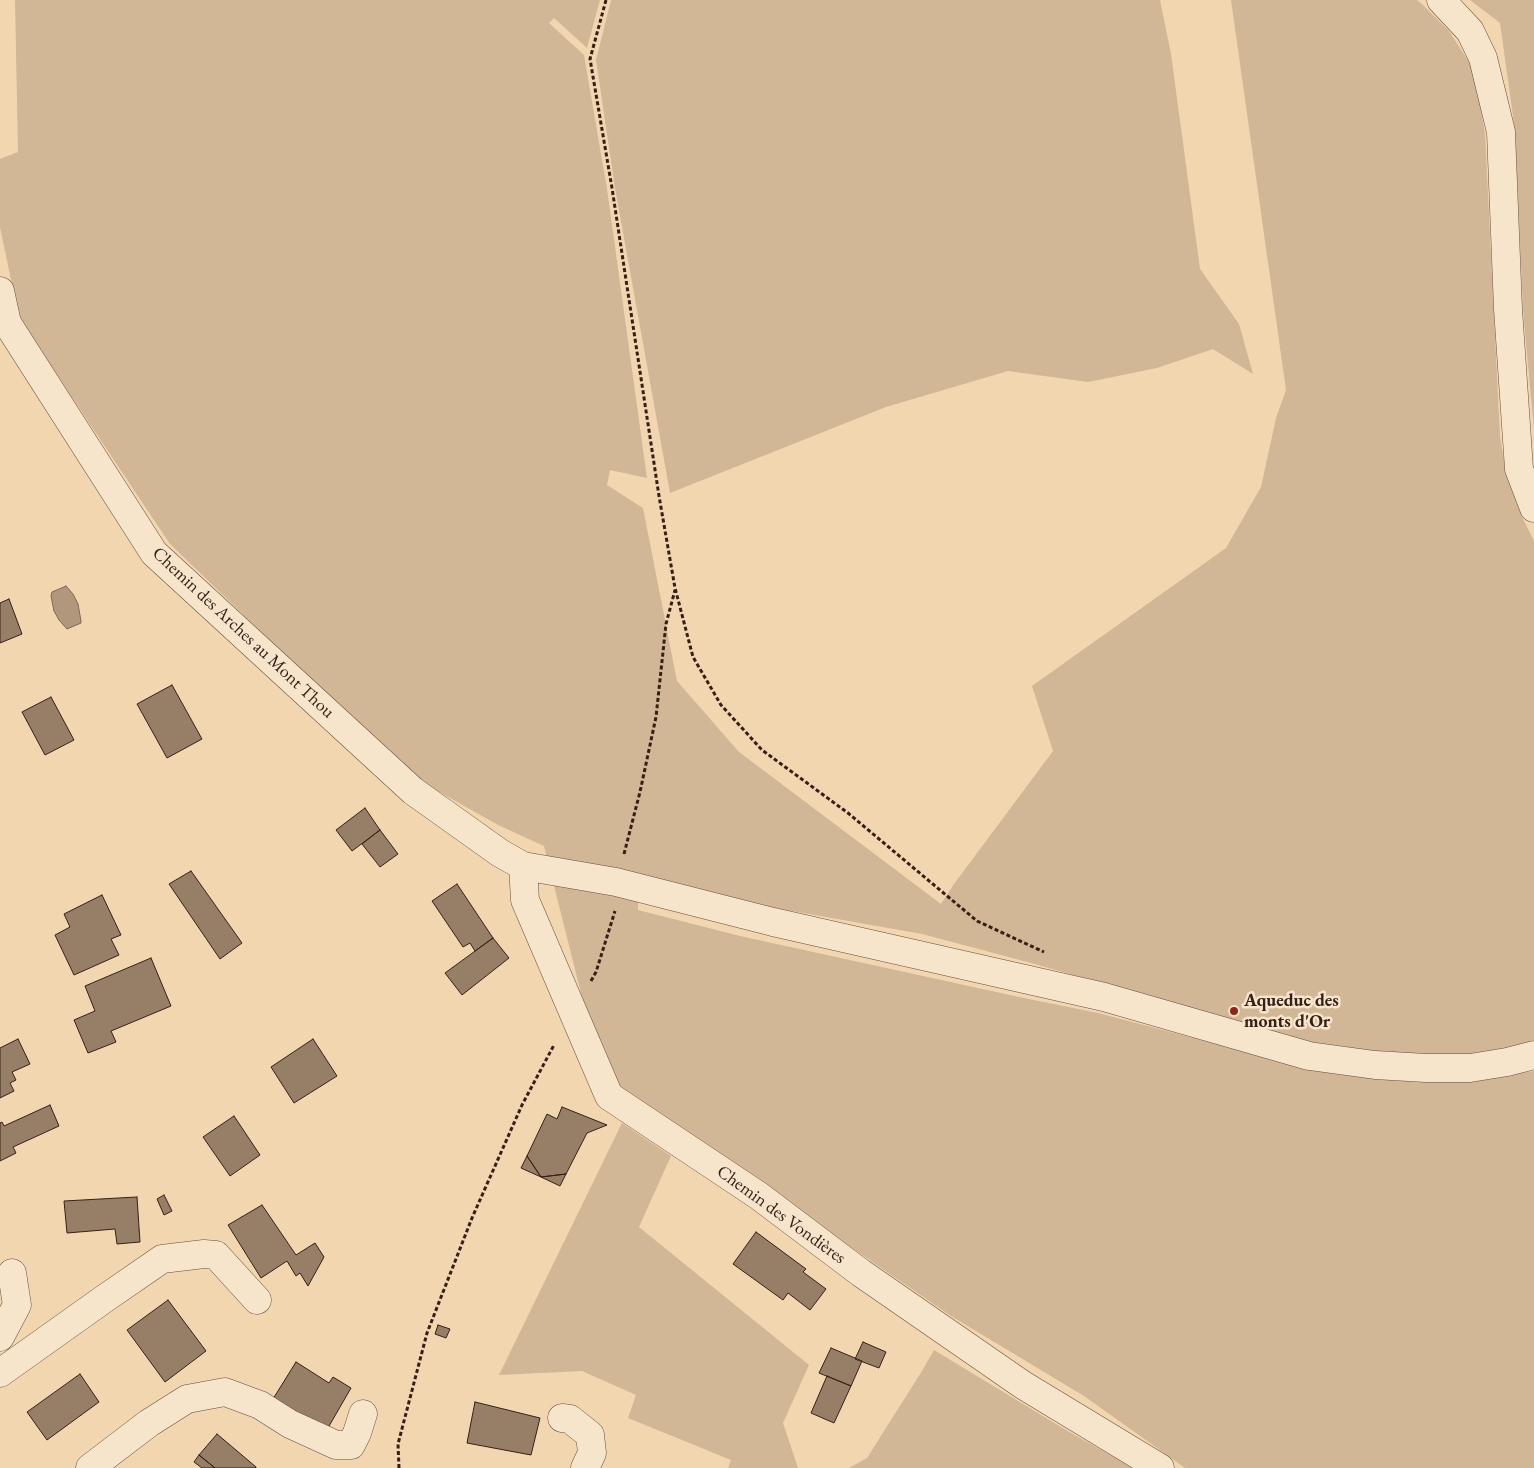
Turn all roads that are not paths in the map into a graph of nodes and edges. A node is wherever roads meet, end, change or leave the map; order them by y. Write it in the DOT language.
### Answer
graph roads {
  1 [pos="1441,0"];
  2 [pos="0,291"];
  3 [pos="1534,508"];
  4 [pos="523,866"];
  5 [pos="1534,1055"];
  6 [pos="12,1273"];
  7 [pos="257,1300"];
  8 [pos="0,1337"];
  9 [pos="0,1373"];
  10 [pos="363,1414"];
  11 [pos="562,1418"];
  12 [pos="90,1468"];
  13 [pos="586,1468"];
  14 [pos="1160,1468"];
  1 -- 3 [label="street"];
  2 -- 4 [label="street, Chemin des Arches au Mont Thou"];
  4 -- 5 [label="street, Chemin des Arches au Mont Thou"];
  4 -- 14 [label="street, Chemin des Vondières"];
  6 -- 8 [label="street"];
  7 -- 9 [label="street"];
  10 -- 12 [label="street"];
  11 -- 13 [label="street"];
}
